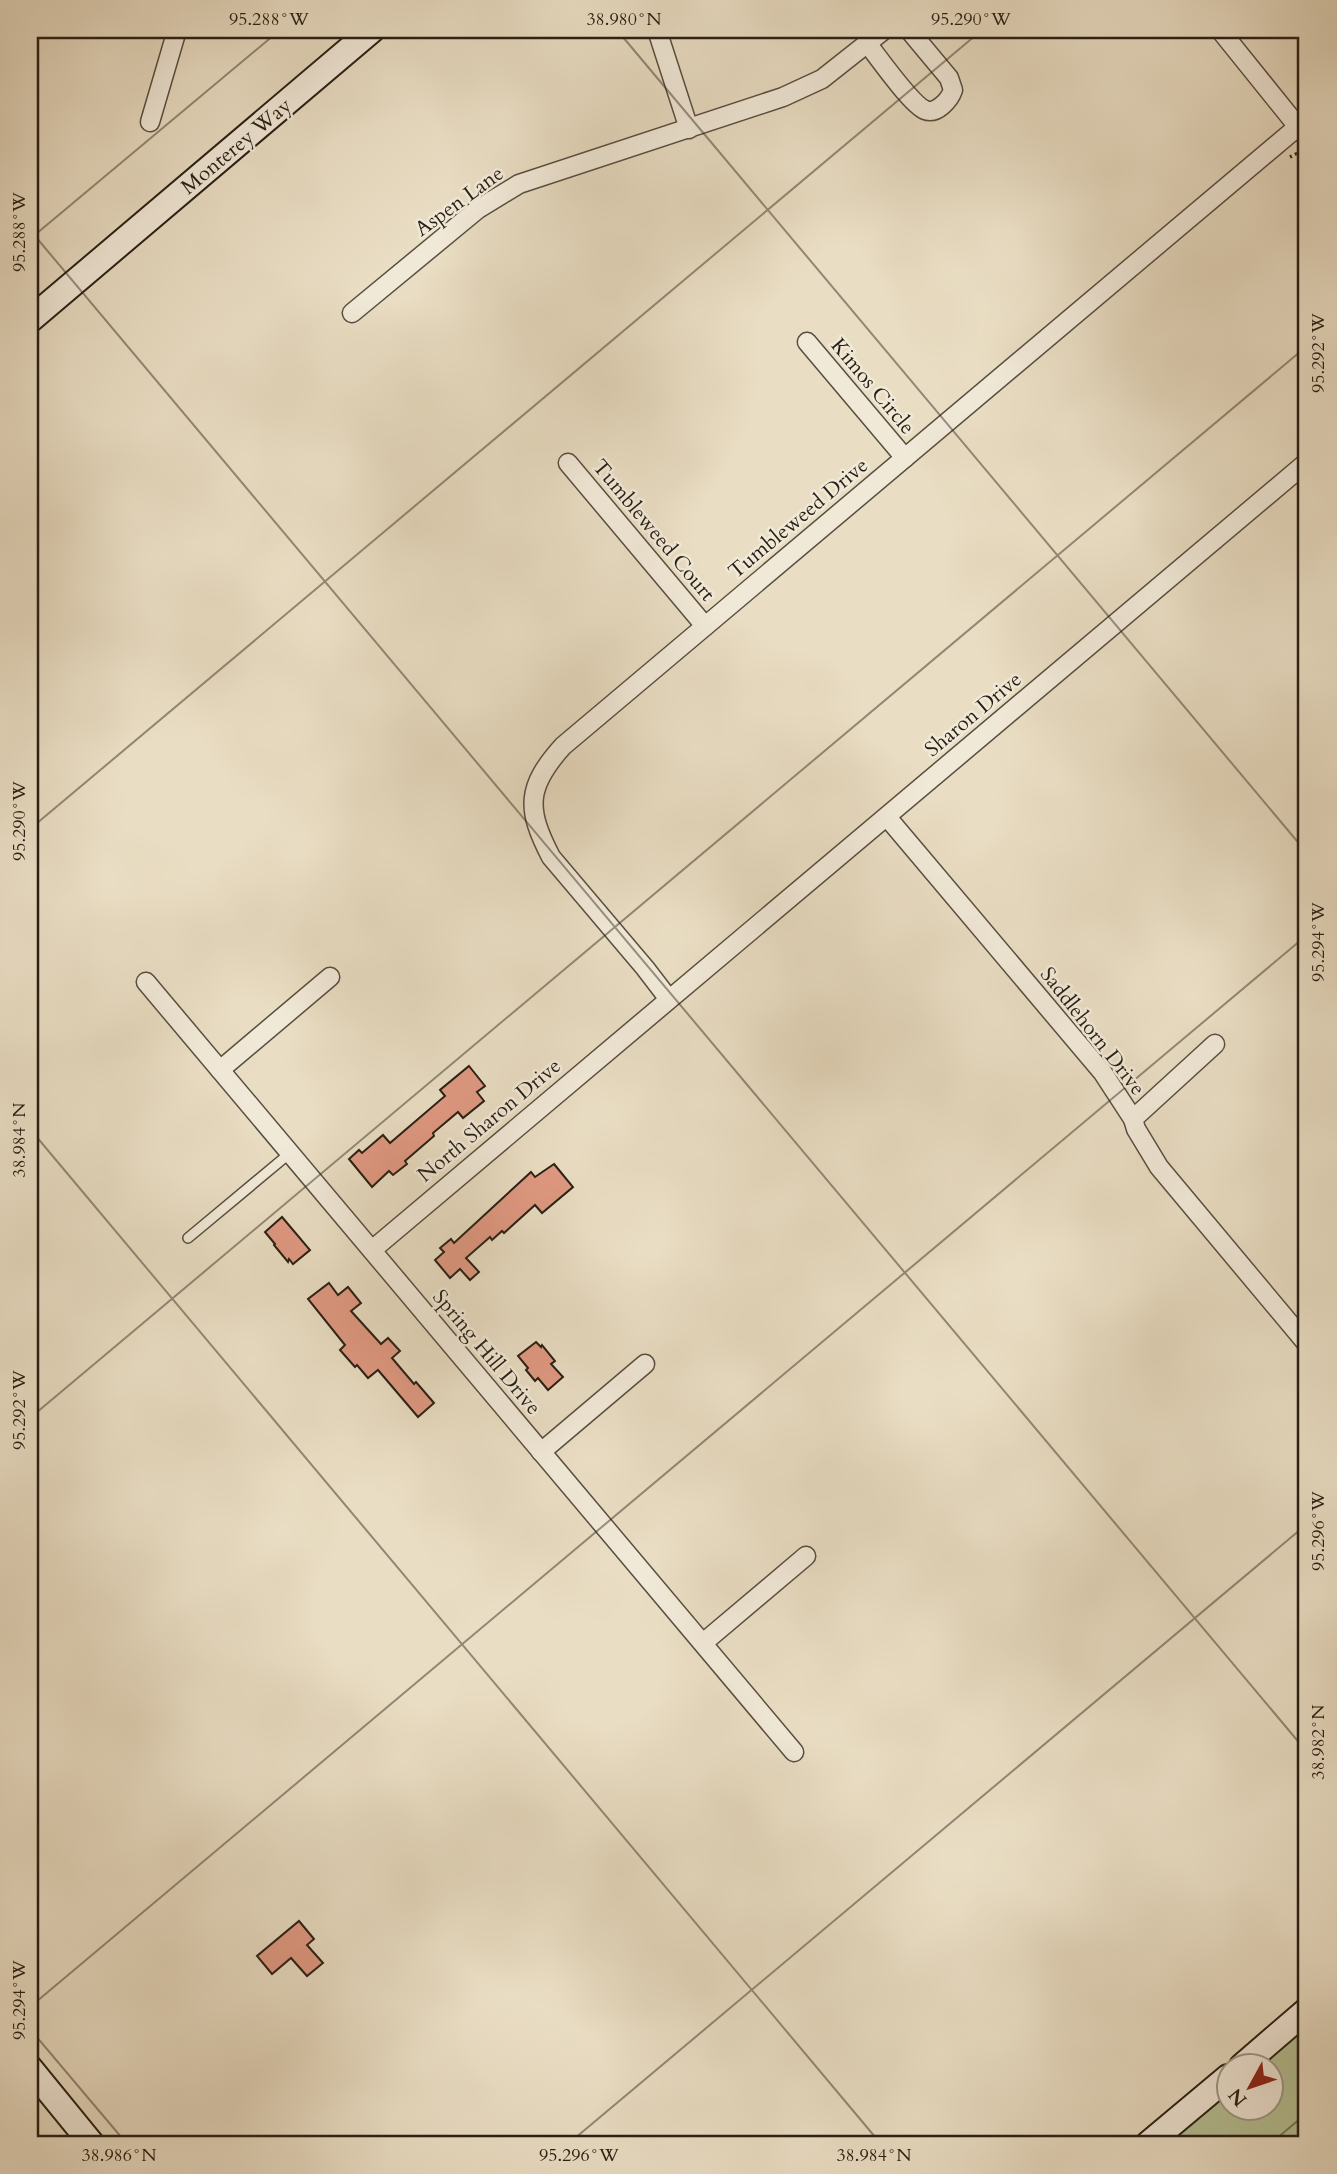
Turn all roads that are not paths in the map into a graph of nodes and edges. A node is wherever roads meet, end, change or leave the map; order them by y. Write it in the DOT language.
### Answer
graph roads {
  1 [pos="177,30"];
  2 [pos="372,30"];
  3 [pos="657,30"];
  4 [pos="884,30"];
  5 [pos="909,30"];
  6 [pos="1220,30"];
  7 [pos="867,43"];
  8 [pos="150,122"];
  9 [pos="1304,128"];
  10 [pos="689,129"];
  11 [pos="352,313"];
  12 [pos="30,320"];
  13 [pos="807,342"];
  14 [pos="905,458"];
  15 [pos="569,463"];
  16 [pos="1307,463"];
  17 [pos="705,626"];
  18 [pos="887,817"];
  19 [pos="330,977"];
  20 [pos="146,982"];
  21 [pos="668,998"];
  22 [pos="1215,1044"];
  23 [pos="220,1070"];
  24 [pos="1133,1119"];
  25 [pos="290,1153"];
  26 [pos="188,1238"];
  27 [pos="372,1250"];
  28 [pos="1307,1344"];
  29 [pos="645,1364"];
  30 [pos="541,1452"];
  31 [pos="806,1556"];
  32 [pos="703,1643"];
  33 [pos="794,1752"];
  34 [pos="1307,2010"];
  35 [pos="1258,2052"];
  36 [pos="32,2077"];
  37 [pos="1214,2089"];
  38 [pos="92,2144"];
  39 [pos="1148,2144"];
  1 -- 8 [label="street"];
  2 -- 12 [label="street, Monterey Way"];
  3 -- 10 [label="street"];
  4 -- 7 [label="street, Aspen Lane"];
  5 -- 7 [label="street"];
  6 -- 9 [label="street"];
  7 -- 10 [label="street, Aspen Lane"];
  9 -- 14 [label="street, Tumbleweed Drive"];
  10 -- 11 [label="street, Aspen Lane"];
  13 -- 14 [label="street, Kimos Circle"];
  14 -- 17 [label="street, Tumbleweed Drive"];
  15 -- 17 [label="street, Tumbleweed Court"];
  16 -- 18 [label="street, Sharon Drive"];
  17 -- 21 [label="street, Tumbleweed Drive"];
  18 -- 21 [label="street, Sharon Drive"];
  18 -- 24 [label="street, Saddlehorn Drive"];
  19 -- 23 [label="street"];
  20 -- 23 [label="street, Spring Hill Drive"];
  21 -- 27 [label="street, North Sharon Drive"];
  22 -- 24 [label="street"];
  23 -- 25 [label="street, Spring Hill Drive"];
  24 -- 28 [label="street, Saddlehorn Drive"];
  25 -- 26 [label="lane"];
  25 -- 27 [label="street, Spring Hill Drive"];
  27 -- 30 [label="street, Spring Hill Drive"];
  29 -- 30 [label="street"];
  30 -- 32 [label="street, Spring Hill Drive"];
  31 -- 32 [label="street"];
  32 -- 33 [label="street, Spring Hill Drive"];
  34 -- 35 [label="street"];
  36 -- 38 [label="street"];
  37 -- 39 [label="street"];
}
